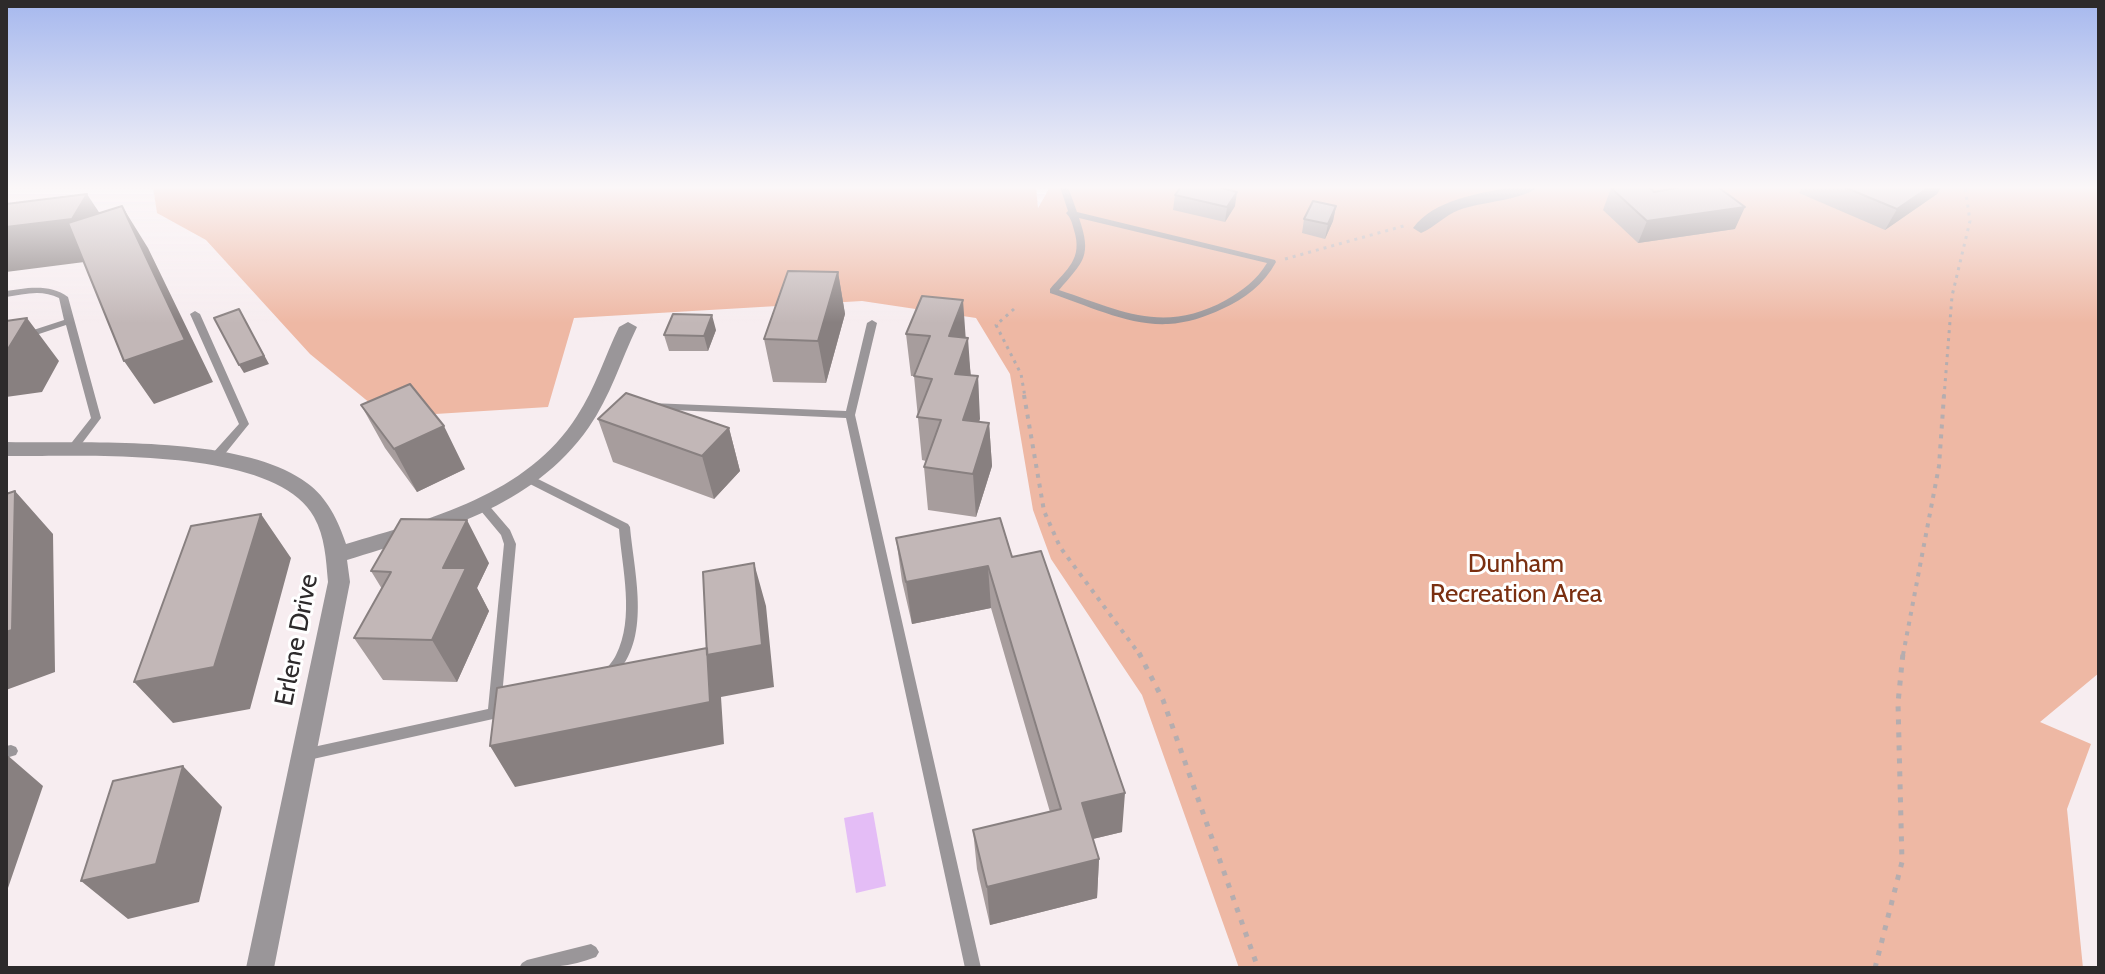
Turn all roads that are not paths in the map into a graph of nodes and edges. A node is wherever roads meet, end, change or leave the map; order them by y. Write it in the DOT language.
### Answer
graph roads {
  1 [pos="1080,232"];
  2 [pos="1150,232"];
  3 [pos="6,294"];
  4 [pos="195,314"];
  5 [pos="70,321"];
  6 [pos="872,323"];
  7 [pos="628,327"];
  8 [pos="6,342"];
  9 [pos="639,409"];
  10 [pos="850,415"];
  11 [pos="6,449"];
  12 [pos="70,451"];
  13 [pos="216,457"];
  14 [pos="528,478"];
  15 [pos="482,505"];
  16 [pos="340,554"];
  17 [pos="597,683"];
  18 [pos="524,707"];
  19 [pos="494,713"];
  20 [pos="304,755"];
  21 [pos="591,952"];
  22 [pos="260,968"];
  23 [pos="527,968"];
  24 [pos="973,968"];
  1 -- 2 [label="lane"];
  3 -- 5 [label="lane"];
  4 -- 13 [label="lane"];
  5 -- 8 [label="lane"];
  5 -- 12 [label="lane"];
  6 -- 10 [label="lane"];
  7 -- 14 [label="street"];
  9 -- 10 [label="lane"];
  10 -- 24 [label="lane"];
  11 -- 12 [label="street, Erlene Drive"];
  12 -- 13 [label="street, Erlene Drive"];
  13 -- 16 [label="street, Erlene Drive"];
  14 -- 15 [label="street"];
  14 -- 17 [label="lane"];
  15 -- 16 [label="street"];
  15 -- 19 [label="lane"];
  16 -- 20 [label="street, Erlene Drive"];
  18 -- 19 [label="lane"];
  19 -- 20 [label="lane"];
  20 -- 22 [label="street, Erlene Drive"];
  21 -- 23 [label="lane"];
}
